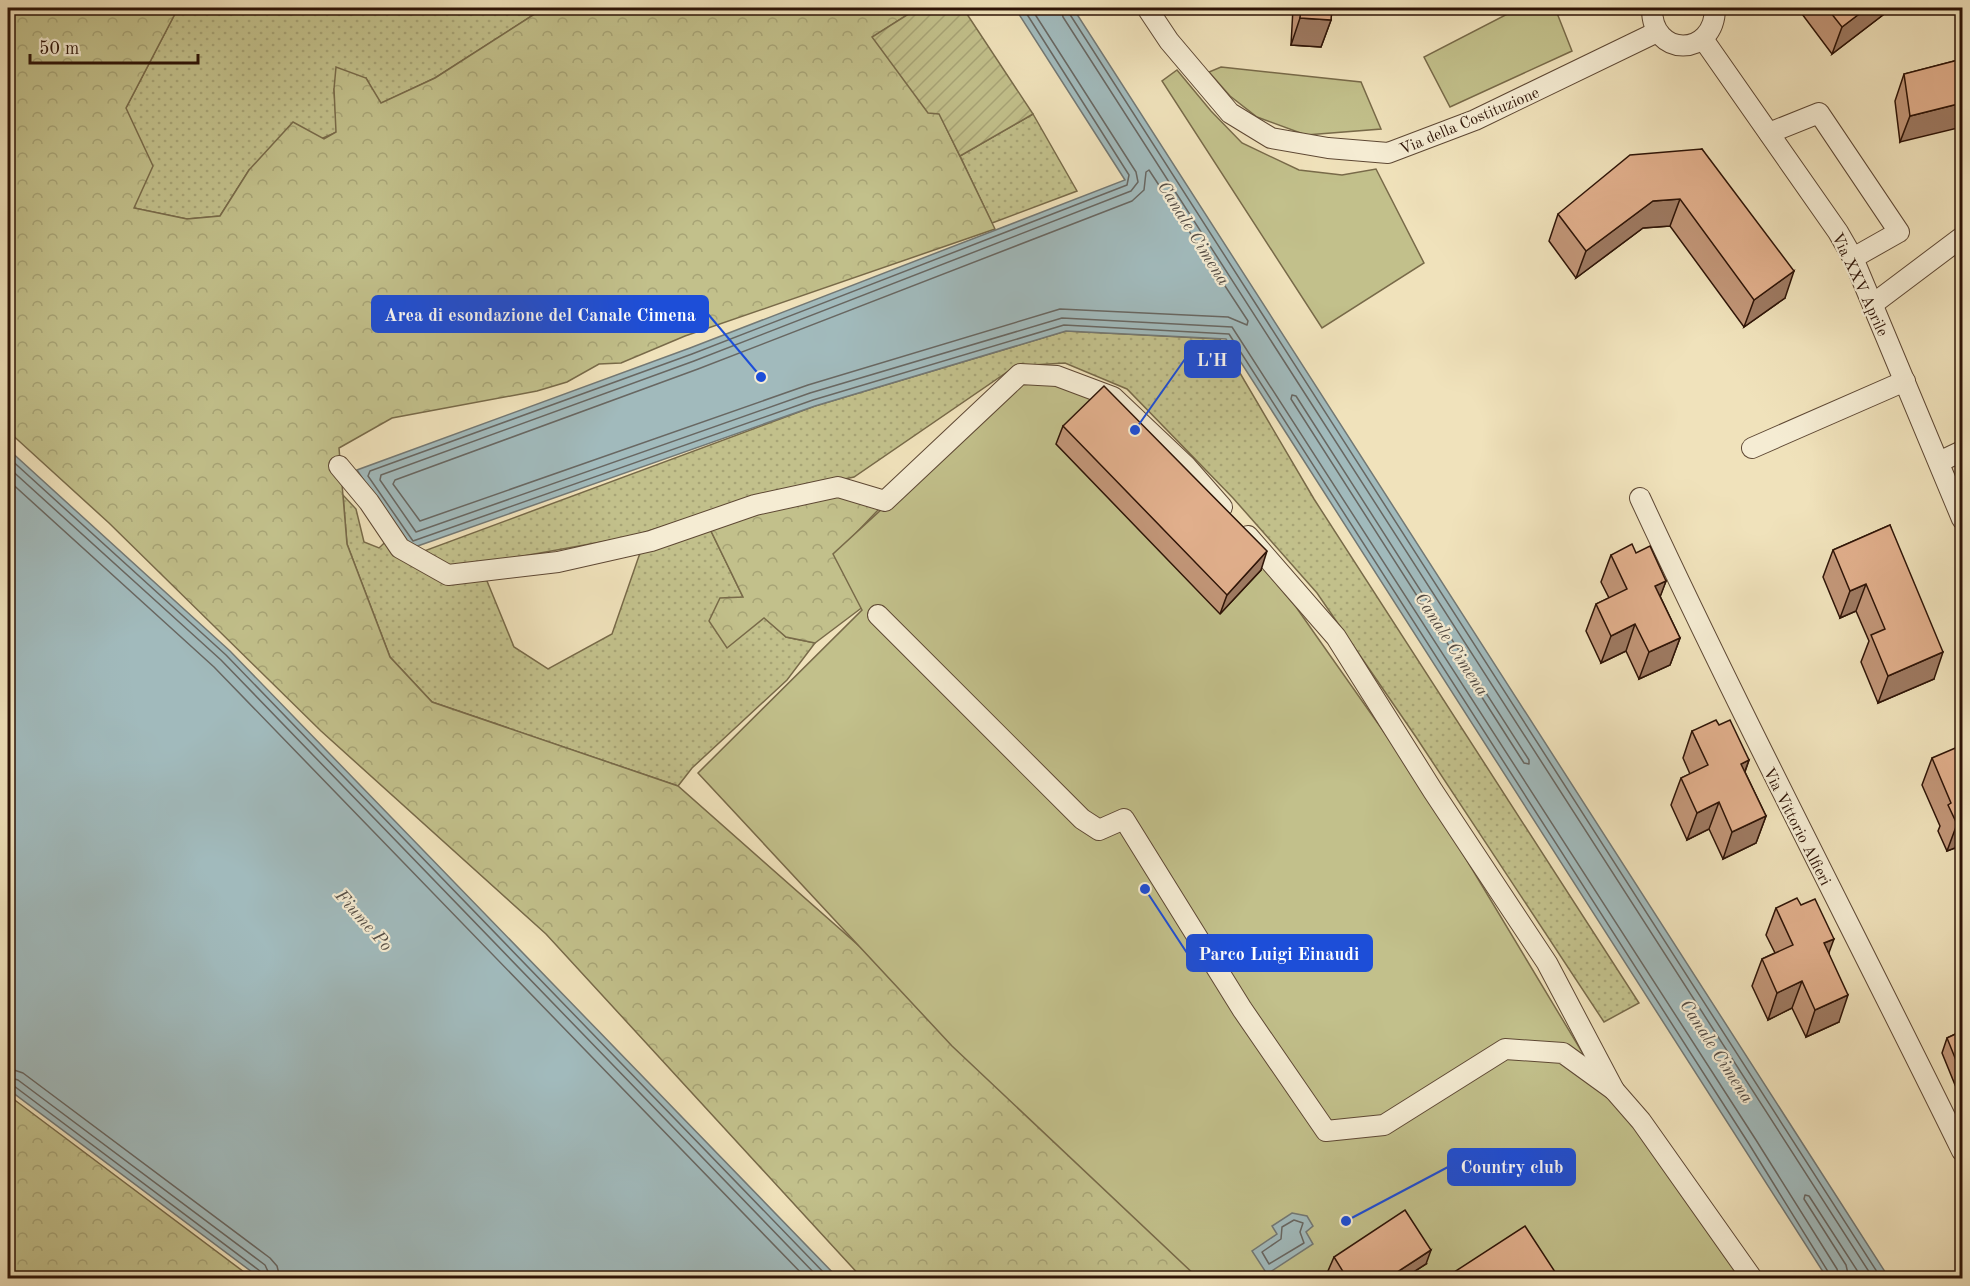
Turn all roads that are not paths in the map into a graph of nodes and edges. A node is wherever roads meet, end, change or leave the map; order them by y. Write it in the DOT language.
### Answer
graph roads {
  1 [pos="1147,8"];
  2 [pos="1652,8"];
  3 [pos="1715,8"];
  4 [pos="1657,32"];
  5 [pos="1703,39"];
  6 [pos="1769,133"];
  7 [pos="1962,237"];
  8 [pos="1853,258"];
  9 [pos="1873,304"];
  10 [pos="1905,381"];
  11 [pos="1752,448"];
  12 [pos="1962,451"];
  13 [pos="1939,462"];
  14 [pos="339,466"];
  15 [pos="1640,498"];
  16 [pos="1962,519"];
  17 [pos="878,615"];
  18 [pos="1614,1090"];
  19 [pos="1962,1151"];
  20 [pos="1752,1278"];
  1 -- 4 [label="street, Via della Costituzione"];
  2 -- 4 [label="street"];
  3 -- 5 [label="street"];
  4 -- 5 [label="street"];
  5 -- 6 [label="street, Via XXV Aprile"];
  6 -- 8 [label="street, Via XXV Aprile"];
  6 -- 8 [label="street"];
  7 -- 9 [label="street"];
  8 -- 9 [label="street, Via XXV Aprile"];
  9 -- 10 [label="street, Via XXV Aprile"];
  10 -- 11 [label="street"];
  10 -- 13 [label="street, Via XXV Aprile"];
  12 -- 13 [label="street"];
  13 -- 16 [label="street, Via XXV Aprile"];
  14 -- 18 [label="street"];
  15 -- 19 [label="street, Via Vittorio Alfieri"];
  17 -- 18 [label="street"];
  18 -- 20 [label="street"];
}
